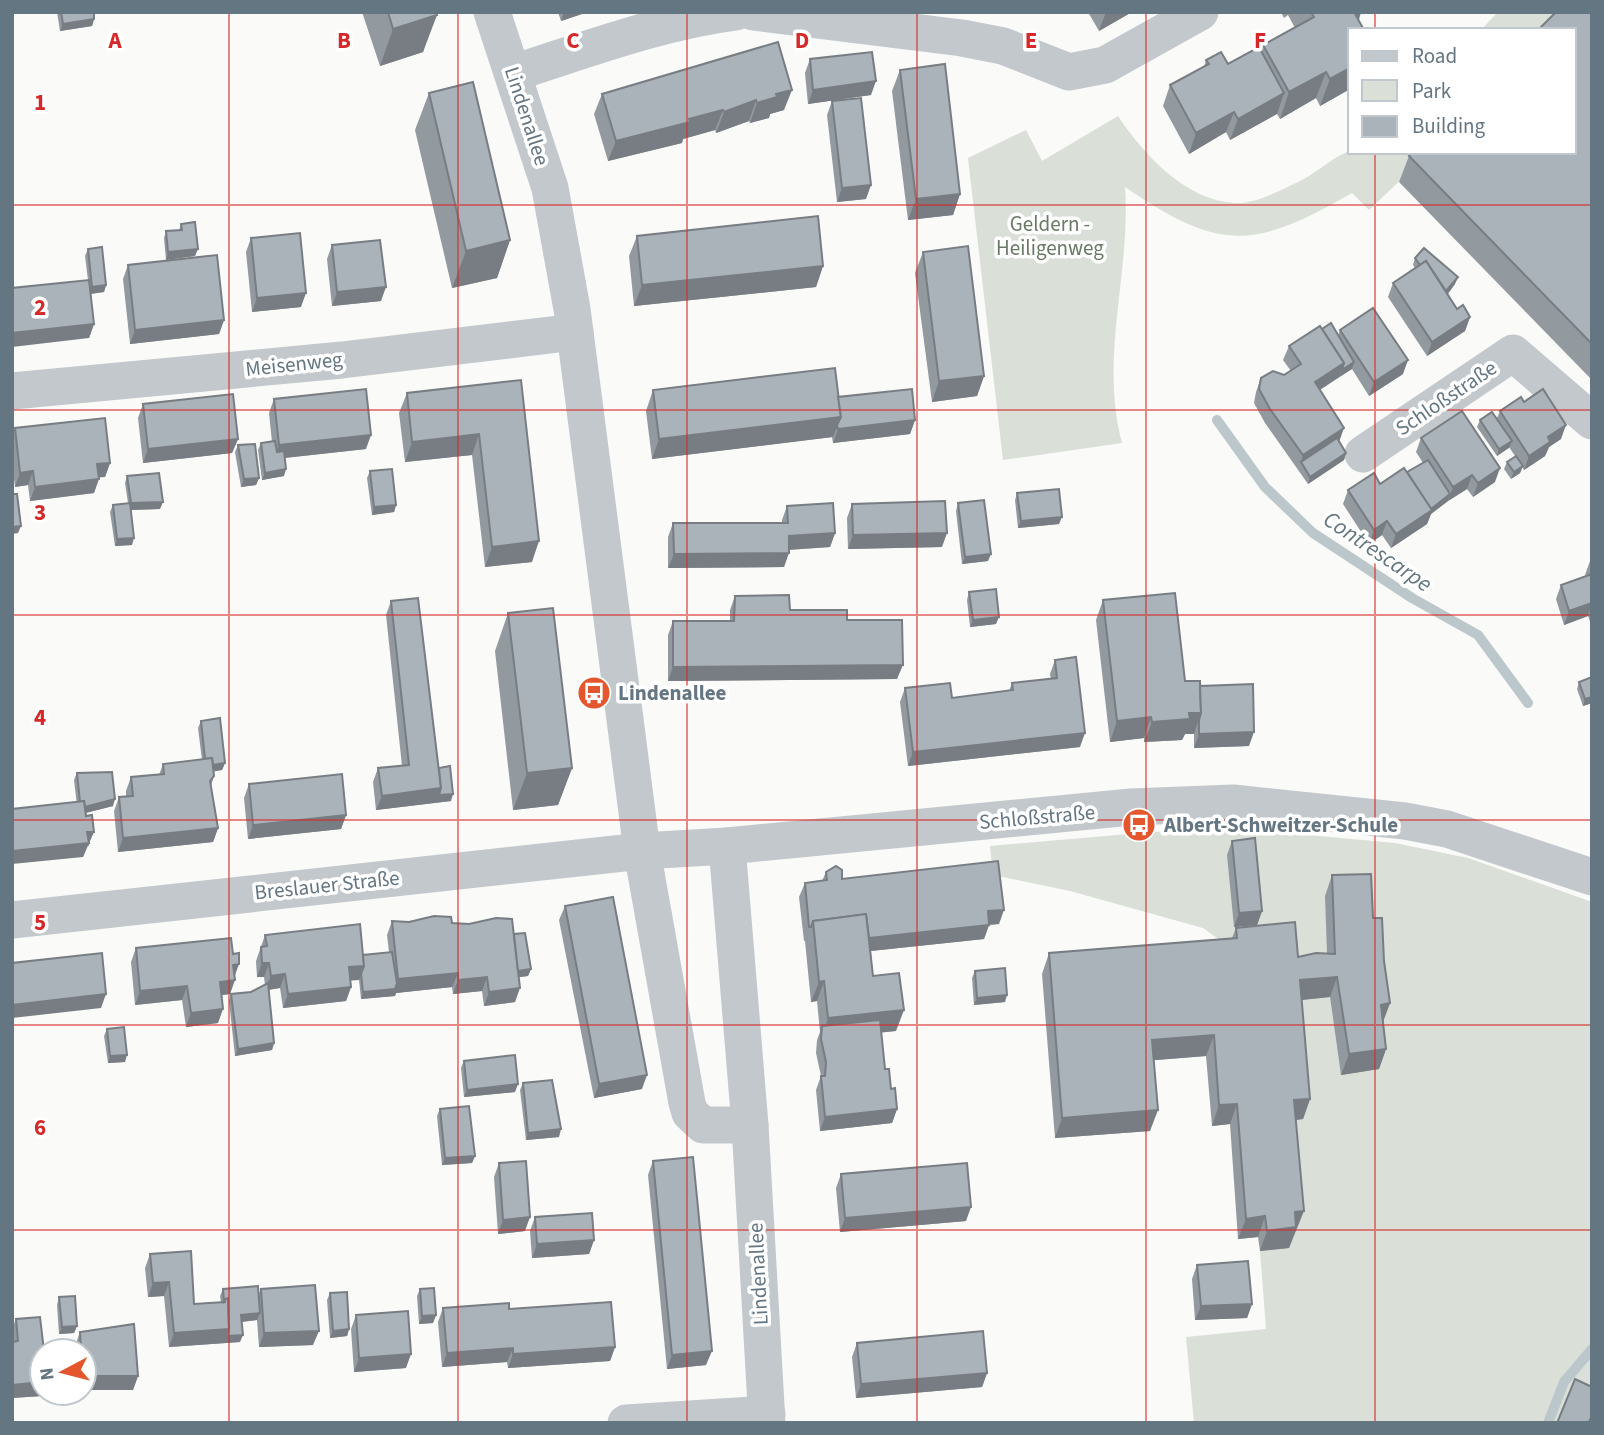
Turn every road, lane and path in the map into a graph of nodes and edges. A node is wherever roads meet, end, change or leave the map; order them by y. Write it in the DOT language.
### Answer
graph roads {
  1 [pos="492,12"];
  2 [pos="736,12"];
  3 [pos="753,12"];
  4 [pos="1200,12"];
  5 [pos="513,73"];
  6 [pos="575,332"];
  7 [pos="12,391"];
  8 [pos="1592,421"];
  9 [pos="1363,454"];
  10 [pos="727,846"];
  11 [pos="642,851"];
  12 [pos="1592,877"];
  13 [pos="12,920"];
  14 [pos="750,1125"];
  15 [pos="767,1418"];
  16 [pos="625,1423"];
  1 -- 5 [label="street, Lindenallee"];
  2 -- 5 [label="street"];
  3 -- 4 [label="street"];
  5 -- 6 [label="street, Lindenallee"];
  6 -- 7 [label="street, Meisenweg"];
  6 -- 11 [label="street, Lindenallee"];
  8 -- 9 [label="street, Schloßstraße"];
  10 -- 11 [label="street, Schloßstraße"];
  10 -- 12 [label="street, Schloßstraße"];
  10 -- 14 [label="street, Lindenallee"];
  11 -- 13 [label="street, Breslauer Straße"];
  11 -- 14 [label="street, Lindenallee"];
  14 -- 15 [label="street, Lindenallee"];
  15 -- 16 [label="street"];
}
